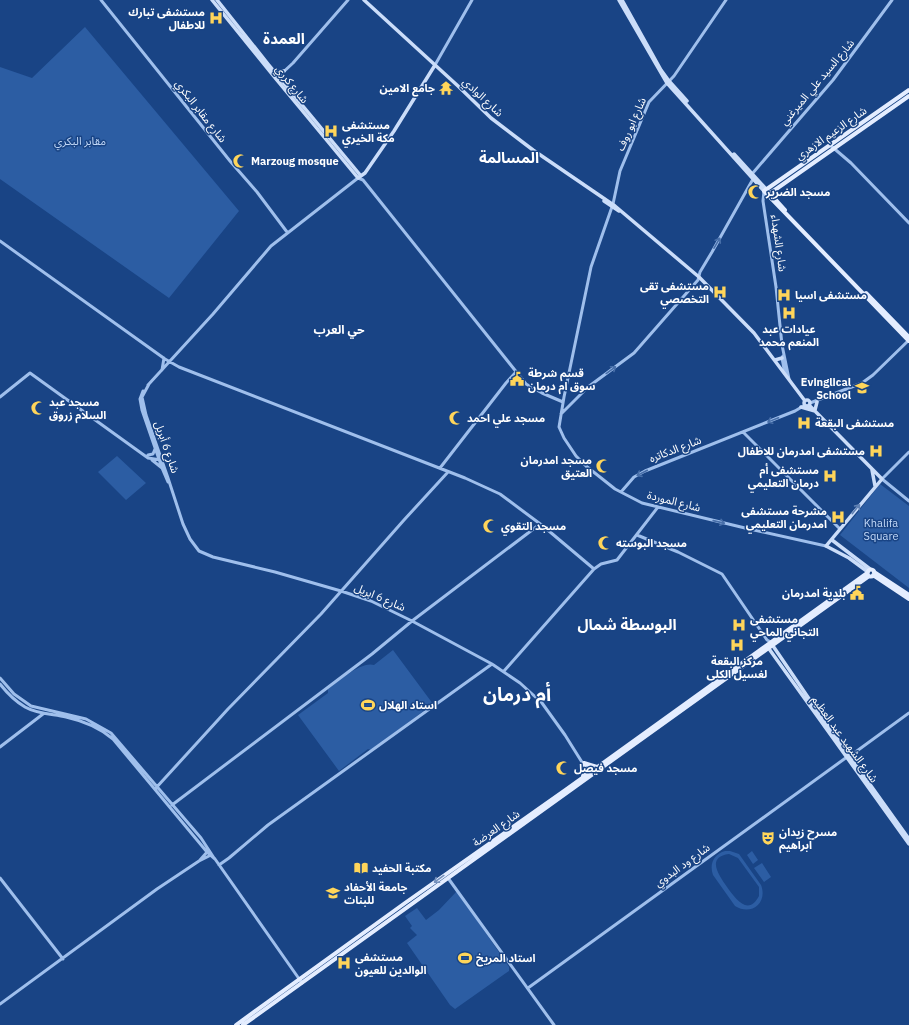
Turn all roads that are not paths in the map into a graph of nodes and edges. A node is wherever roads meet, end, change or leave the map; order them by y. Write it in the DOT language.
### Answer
graph roads {
  1 [pos="101,0"];
  2 [pos="212,0"];
  3 [pos="217,0"];
  4 [pos="348,0"];
  5 [pos="364,0"];
  6 [pos="472,0"];
  7 [pos="620,0"];
  8 [pos="726,0"];
  9 [pos="892,0"];
  10 [pos="260,57"];
  11 [pos="434,65"];
  12 [pos="272,69"];
  13 [pos="284,71"];
  14 [pos="277,78"];
  15 [pos="668,82"];
  16 [pos="909,90"];
  17 [pos="909,96"];
  18 [pos="684,99"];
  19 [pos="833,146"];
  20 [pos="752,174"];
  21 [pos="360,177"];
  22 [pos="753,179"];
  23 [pos="764,189"];
  24 [pos="770,196"];
  25 [pos="612,205"];
  26 [pos="764,206"];
  27 [pos="909,223"];
  28 [pos="287,232"];
  29 [pos="0,241"];
  30 [pos="699,277"];
  31 [pos="909,339"];
  32 [pos="783,356"];
  33 [pos="164,358"];
  34 [pos="775,360"];
  35 [pos="169,361"];
  36 [pos="161,370"];
  37 [pos="516,372"];
  38 [pos="785,375"];
  39 [pos="789,381"];
  40 [pos="149,384"];
  41 [pos="0,397"];
  42 [pos="564,397"];
  43 [pos="817,401"];
  44 [pos="563,402"];
  45 [pos="807,404"];
  46 [pos="816,411"];
  47 [pos="561,414"];
  48 [pos="743,432"];
  49 [pos="155,449"];
  50 [pos="909,452"];
  51 [pos="146,455"];
  52 [pos="151,458"];
  53 [pos="160,459"];
  54 [pos="162,468"];
  55 [pos="440,468"];
  56 [pos="872,468"];
  57 [pos="448,472"];
  58 [pos="882,478"];
  59 [pos="169,483"];
  60 [pos="875,486"];
  61 [pos="621,492"];
  62 [pos="909,501"];
  63 [pos="658,507"];
  64 [pos="540,524"];
  65 [pos="840,529"];
  66 [pos="637,535"];
  67 [pos="832,540"];
  68 [pos="826,546"];
  69 [pos="594,569"];
  70 [pos="870,573"];
  71 [pos="341,591"];
  72 [pos="909,595"];
  73 [pos="909,599"];
  74 [pos="412,621"];
  75 [pos="769,645"];
  76 [pos="492,664"];
  77 [pos="504,672"];
  78 [pos="0,678"];
  79 [pos="0,684"];
  80 [pos="33,711"];
  81 [pos="44,712"];
  82 [pos="909,713"];
  83 [pos="33,721"];
  84 [pos="0,747"];
  85 [pos="848,756"];
  86 [pos="583,762"];
  87 [pos="598,766"];
  88 [pos="592,773"];
  89 [pos="583,778"];
  90 [pos="156,788"];
  91 [pos="873,791"];
  92 [pos="172,805"];
  93 [pos="909,839"];
  94 [pos="909,844"];
  95 [pos="208,851"];
  96 [pos="211,855"];
  97 [pos="198,861"];
  98 [pos="219,865"];
  99 [pos="0,878"];
  100 [pos="448,878"];
  101 [pos="59,954"];
  102 [pos="68,954"];
  103 [pos="62,959"];
  104 [pos="57,964"];
  105 [pos="300,981"];
  106 [pos="528,988"];
  107 [pos="0,1004"];
  108 [pos="236,1025"];
  109 [pos="243,1025"];
  110 [pos="554,1025"];
  1 -- 28 [label="street, شارع مقابر البكري"];
  2 -- 10 [label="main road, شارع كرري"];
  3 -- 10 [label="main road, شارع كرري"];
  4 -- 13 [label="street"];
  5 -- 11 [label="main road, شارع الوادي"];
  6 -- 11 [label="street"];
  7 -- 15 [label="main road"];
  8 -- 15 [label="street, شارع ابو روف"];
  9 -- 20 [label="street, شارع السيد علي الميرغني"];
  10 -- 12 [label="main road, شارع كرري"];
  10 -- 14 [label="main road, شارع كرري"];
  11 -- 21 [label="main road"];
  11 -- 25 [label="main road, شارع الوادي"];
  12 -- 13 [label="main road"];
  12 -- 14 [label="main road, شارع كرري"];
  13 -- 14 [label="street"];
  14 -- 21 [label="main road, شارع كرري"];
  15 -- 18 [label="main road"];
  15 -- 25 [label="street, شارع ابو روف"];
  16 -- 19 [label="main road, شارع الزعيم الازهري"];
  17 -- 19 [label="main road, شارع الزعيم الازهري"];
  18 -- 20 [label="main road"];
  18 -- 22 [label="main road"];
  19 -- 23 [label="main road, شارع الزعيم الازهري"];
  19 -- 24 [label="main road, شارع الزعيم الازهري"];
  19 -- 27 [label="street"];
  20 -- 23 [label="main road"];
  21 -- 28 [label="street, شارع 6 أبريل"];
  21 -- 37 [label="street"];
  22 -- 23 [label="main road"];
  30 -- 22 [label="street, one-way"];
  23 -- 24 [label="main road"];
  23 -- 26 [label="street, شارع الشهداء"];
  24 -- 26 [label="street, شارع الشهداء"];
  24 -- 31 [label="main road"];
  25 -- 30 [label="main road, شارع الوادي"];
  25 -- 42 [label="street, شارع ابو روف"];
  26 -- 32 [label="street, شارع الشهداء"];
  28 -- 35 [label="street, شارع 6 أبريل"];
  29 -- 33 [label="street"];
  30 -- 34 [label="main road"];
  47 -- 30 [label="street, one-way"];
  31 -- 43 [label="street, شارع الدكاتره"];
  32 -- 34 [label="main road"];
  32 -- 38 [label="street, شارع الشهداء"];
  32 -- 39 [label="street, شارع الشهداء"];
  33 -- 35 [label="street"];
  33 -- 36 [label="street"];
  34 -- 38 [label="main road"];
  35 -- 36 [label="street, شارع 6 أبريل"];
  35 -- 55 [label="street"];
  36 -- 40 [label="street, شارع 6 أبريل"];
  37 -- 44 [label="street"];
  37 -- 55 [label="street"];
  38 -- 39 [label="main road"];
  39 -- 45 [label="main road"];
  40 -- 49 [label="street, شارع 6 أبريل"];
  40 -- 53 [label="street, شارع 6 أبريل"];
  41 -- 51 [label="street"];
  42 -- 44 [label="street, شارع الموردة"];
  43 -- 45 [label="street, شارع الدكاتره"];
  43 -- 46 [label="main road"];
  44 -- 47 [label="street, شارع الموردة"];
  45 -- 46 [label="main road"];
  45 -- 46 [label="main road"];
  45 -- 48 [label="street, شارع الدكاتره, one-way"];
  46 -- 56 [label="main road"];
  47 -- 61 [label="street, شارع الموردة"];
  48 -- 61 [label="street, شارع الدكاتره, one-way"];
  48 -- 65 [label="street"];
  49 -- 51 [label="street"];
  49 -- 53 [label="street, شارع 6 أبريل"];
  50 -- 58 [label="street"];
  51 -- 52 [label="street"];
  51 -- 53 [label="street"];
  52 -- 53 [label="street"];
  52 -- 54 [label="street"];
  53 -- 54 [label="street, شارع 6 أبريل"];
  53 -- 59 [label="street, شارع 6 أبريل"];
  54 -- 59 [label="street, شارع 6 أبريل"];
  55 -- 57 [label="street"];
  56 -- 58 [label="main road"];
  56 -- 60 [label="main road"];
  57 -- 64 [label="street"];
  57 -- 71 [label="street"];
  58 -- 60 [label="main road"];
  58 -- 62 [label="street"];
  59 -- 71 [label="street, شارع 6 ابريل"];
  65 -- 60 [label="main road, one-way"];
  61 -- 63 [label="street, شارع الموردة"];
  63 -- 66 [label="street"];
  63 -- 68 [label="street, شارع الموردة, one-way"];
  64 -- 69 [label="street"];
  64 -- 74 [label="street"];
  65 -- 67 [label="main road"];
  66 -- 69 [label="street"];
  66 -- 75 [label="street"];
  67 -- 68 [label="main road"];
  67 -- 70 [label="main road"];
  68 -- 70 [label="main road"];
  69 -- 77 [label="street"];
  70 -- 72 [label="main road"];
  70 -- 73 [label="main road"];
  70 -- 75 [label="main road"];
  71 -- 74 [label="street, شارع 6 ابريل"];
  71 -- 90 [label="street"];
  74 -- 76 [label="street, شارع 6 ابريل"];
  74 -- 92 [label="street"];
  75 -- 85 [label="main road, شارع الشهيد عبد العظيم"];
  75 -- 87 [label="main road, شارع العرضة"];
  75 -- 88 [label="main road, شارع العرضة"];
  76 -- 77 [label="street, شارع 6 ابريل"];
  76 -- 98 [label="street"];
  77 -- 86 [label="street, شارع 6 ابريل"];
  78 -- 81 [label="street"];
  79 -- 80 [label="street"];
  80 -- 81 [label="street"];
  80 -- 83 [label="street"];
  81 -- 83 [label="street"];
  81 -- 90 [label="street"];
  82 -- 85 [label="street, شارع ود البدوي"];
  83 -- 84 [label="street"];
  85 -- 91 [label="main road, شارع الشهيد عبد العظيم"];
  85 -- 106 [label="street, شارع ود البدوي"];
  86 -- 87 [label="main road"];
  86 -- 88 [label="street, شارع 6 ابريل"];
  86 -- 89 [label="main road"];
  87 -- 88 [label="main road, شارع العرضة"];
  88 -- 89 [label="main road, شارع العرضة"];
  88 -- 100 [label="main road, شارع العرضة"];
  89 -- 105 [label="main road, شارع العرضة, one-way"];
  90 -- 92 [label="street"];
  90 -- 95 [label="street"];
  91 -- 93 [label="main road, شارع الشهيد عبد العظيم"];
  91 -- 94 [label="main road, شارع الشهيد عبد العظيم"];
  92 -- 95 [label="street"];
  95 -- 96 [label="street"];
  95 -- 97 [label="street"];
  96 -- 97 [label="street"];
  96 -- 98 [label="street"];
  97 -- 102 [label="street"];
  98 -- 105 [label="street"];
  99 -- 101 [label="street"];
  100 -- 105 [label="main road, شارع العرضة"];
  100 -- 106 [label="street"];
  101 -- 102 [label="street"];
  101 -- 103 [label="street"];
  101 -- 104 [label="street"];
  102 -- 103 [label="street"];
  103 -- 104 [label="street"];
  104 -- 107 [label="street"];
  105 -- 108 [label="main road, شارع العرضة"];
  105 -- 109 [label="main road, شارع العرضة"];
  106 -- 110 [label="street"];
}
